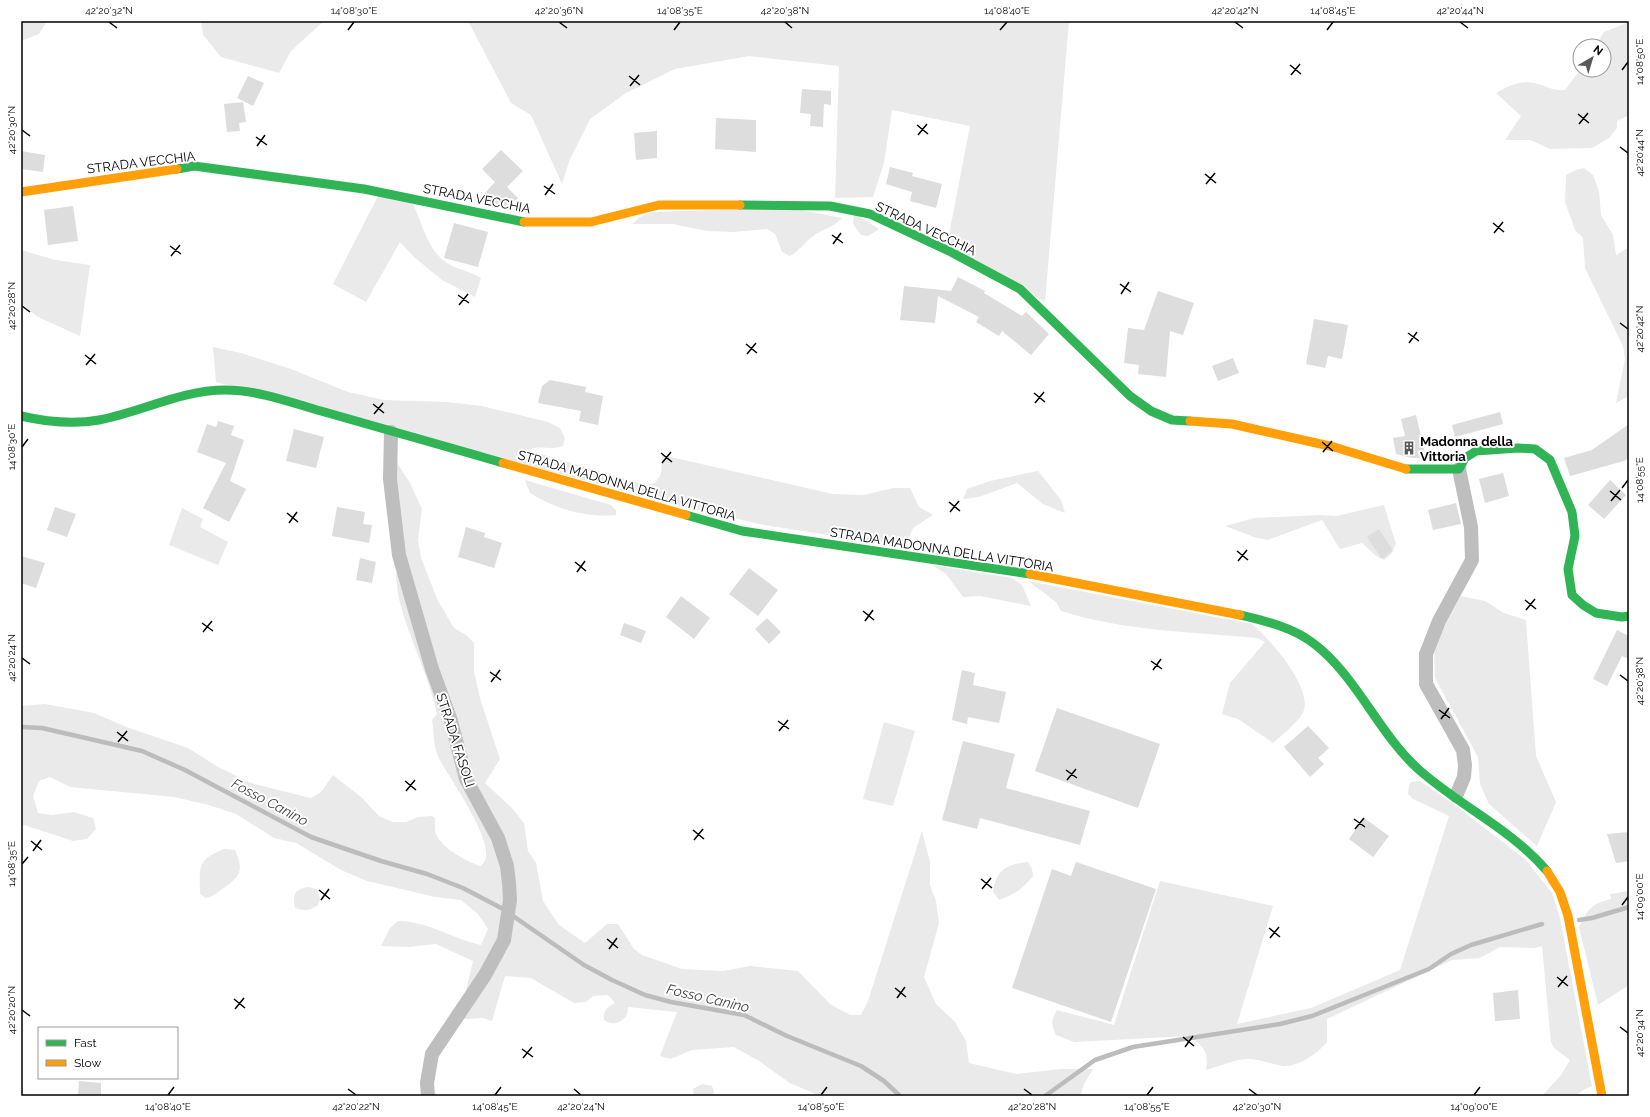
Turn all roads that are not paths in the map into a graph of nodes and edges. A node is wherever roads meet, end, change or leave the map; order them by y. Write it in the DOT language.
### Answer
graph roads {
  1 [pos="21,192"];
  2 [pos="21,416"];
  3 [pos="391,432"];
  4 [pos="1459,469"];
  5 [pos="1629,616"];
  6 [pos="1456,796"];
  7 [pos="428,1096"];
  8 [pos="1602,1096"];
  1 -- 4 [label="street, STRADA VECCHIA"];
  2 -- 3 [label="street, STRADA MADONNA DELLA VITTORIA"];
  3 -- 6 [label="street, STRADA MADONNA DELLA VITTORIA"];
  3 -- 7 [label="street, STRADA FASOLI"];
  4 -- 5 [label="street"];
  4 -- 6 [label="street"];
  6 -- 8 [label="street, STRADA MADONNA DELLA VITTORIA"];
}
